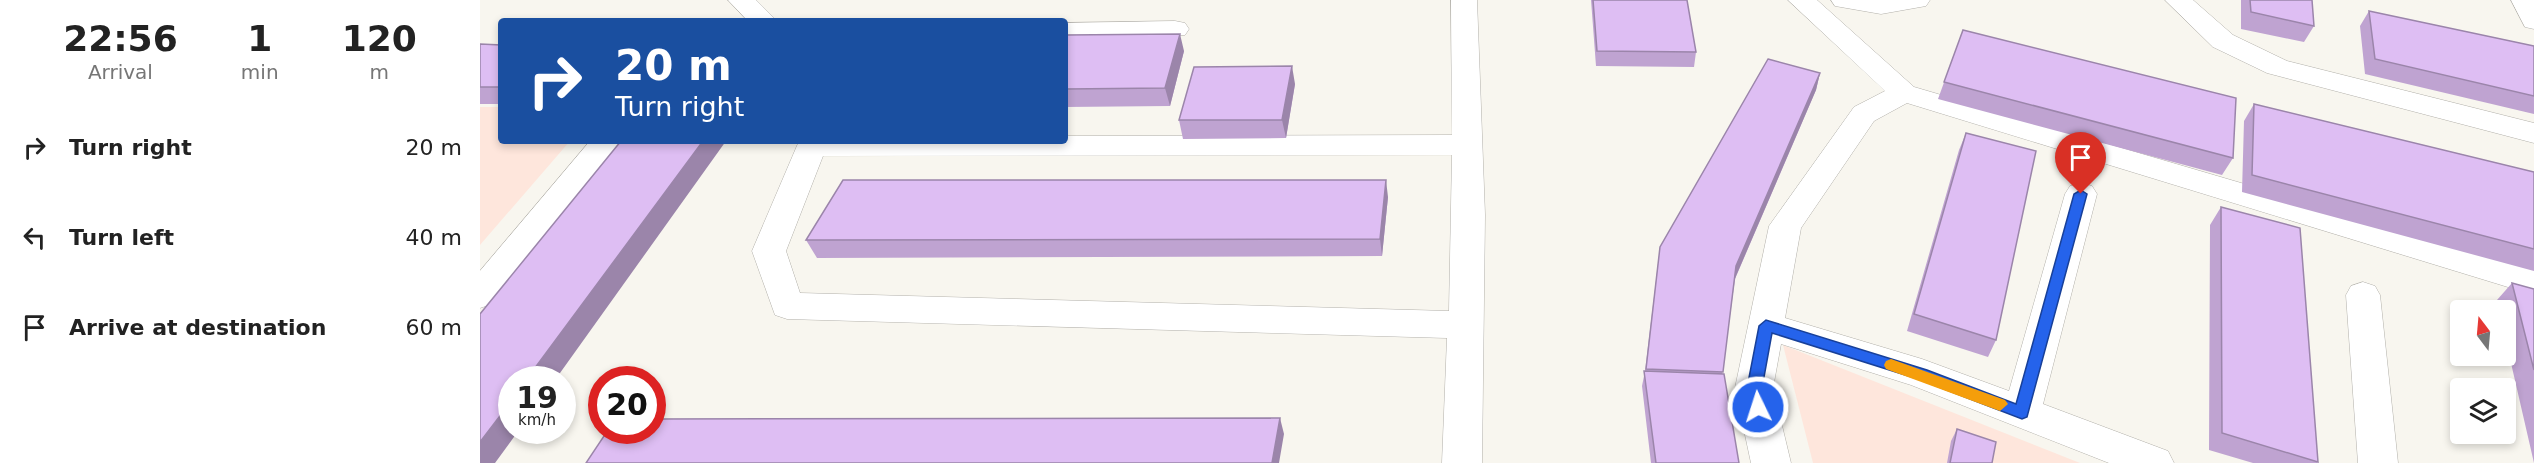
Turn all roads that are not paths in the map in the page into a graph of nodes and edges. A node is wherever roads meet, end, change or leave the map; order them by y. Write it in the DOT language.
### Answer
graph roads {
  1 [pos="741,0"];
  2 [pos="1464,0"];
  3 [pos="1801,0"];
  4 [pos="1844,0"];
  5 [pos="1917,0"];
  6 [pos="2178,0"];
  7 [pos="2524,0"];
  8 [pos="761,18"];
  9 [pos="2534,21"];
  10 [pos="1175,29"];
  11 [pos="1068,31"];
  12 [pos="1904,93"];
  13 [pos="2534,132"];
  14 [pos="605,144"];
  15 [pos="814,144"];
  16 [pos="1468,145"];
  17 [pos="2081,194"];
  18 [pos="2534,282"];
  19 [pos="480,295"];
  20 [pos="2363,295"];
  21 [pos="1466,325"];
  22 [pos="1766,326"];
  23 [pos="2022,412"];
  24 [pos="1462,463"];
  25 [pos="1771,463"];
  26 [pos="2154,463"];
  27 [pos="2378,463"];
  1 -- 8 [label="street"];
  2 -- 16 [label="street"];
  3 -- 12 [label="street"];
  4 -- 5 [label="street"];
  6 -- 13 [label="street"];
  7 -- 9 [label="street"];
  10 -- 11 [label="street"];
  12 -- 18 [label="street"];
  12 -- 22 [label="street"];
  14 -- 19 [label="street"];
  15 -- 16 [label="street"];
  15 -- 21 [label="street"];
  16 -- 21 [label="street"];
  17 -- 23 [label="street"];
  20 -- 27 [label="street"];
  21 -- 24 [label="street"];
  22 -- 23 [label="street"];
  22 -- 25 [label="street"];
  23 -- 26 [label="street"];
}
